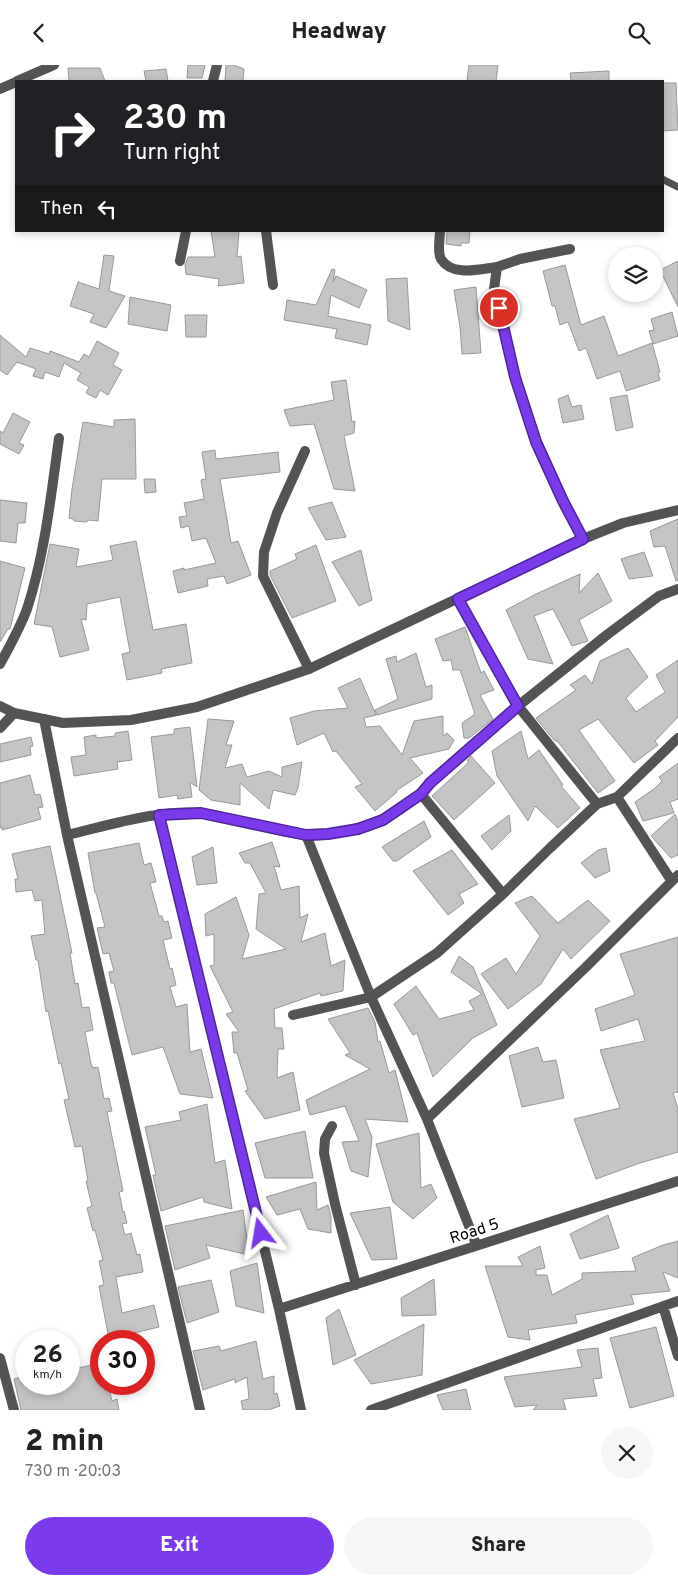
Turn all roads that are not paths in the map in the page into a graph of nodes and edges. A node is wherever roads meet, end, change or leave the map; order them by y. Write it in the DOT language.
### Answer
graph roads {
  1 [pos="54,65"];
  2 [pos="216,65"];
  3 [pos="21,80"];
  4 [pos="213,80"];
  5 [pos="15,83"];
  6 [pos="0,89"];
  7 [pos="664,180"];
  8 [pos="678,187"];
  9 [pos="186,232"];
  10 [pos="266,232"];
  11 [pos="440,232"];
  12 [pos="570,249"];
  13 [pos="180,261"];
  14 [pos="497,267"];
  15 [pos="273,285"];
  16 [pos="58,438"];
  17 [pos="305,451"];
  18 [pos="678,510"];
  19 [pos="583,539"];
  20 [pos="678,589"];
  21 [pos="458,599"];
  22 [pos="0,664"];
  23 [pos="309,669"];
  24 [pos="0,706"];
  25 [pos="518,706"];
  26 [pos="14,713"];
  27 [pos="44,719"];
  28 [pos="0,728"];
  29 [pos="678,738"];
  30 [pos="421,794"];
  31 [pos="617,797"];
  32 [pos="597,804"];
  33 [pos="159,815"];
  34 [pos="67,835"];
  35 [pos="306,835"];
  36 [pos="674,877"];
  37 [pos="503,894"];
  38 [pos="371,997"];
  39 [pos="293,1015"];
  40 [pos="427,1119"];
  41 [pos="332,1126"];
  42 [pos="678,1181"];
  43 [pos="476,1245"];
  44 [pos="356,1285"];
  45 [pos="678,1301"];
  46 [pos="663,1306"];
  47 [pos="279,1309"];
  48 [pos="678,1356"];
  49 [pos="0,1358"];
  50 [pos="14,1410"];
  51 [pos="200,1410"];
  52 [pos="301,1410"];
  53 [pos="371,1410"];
  1 -- 3 [label="street"];
  2 -- 4 [label="street"];
  5 -- 6 [label="street"];
  7 -- 8 [label="lane"];
  9 -- 13 [label="street"];
  10 -- 15 [label="street"];
  11 -- 14 [label="street"];
  12 -- 14 [label="street"];
  14 -- 19 [label="street"];
  16 -- 22 [label="street"];
  17 -- 23 [label="street"];
  18 -- 19 [label="street"];
  19 -- 21 [label="street"];
  20 -- 25 [label="street"];
  21 -- 23 [label="street"];
  21 -- 25 [label="street"];
  23 -- 27 [label="street"];
  24 -- 26 [label="street"];
  25 -- 30 [label="street"];
  25 -- 32 [label="street"];
  26 -- 27 [label="street"];
  26 -- 28 [label="street"];
  27 -- 34 [label="street"];
  29 -- 31 [label="street"];
  30 -- 35 [label="street"];
  30 -- 37 [label="street"];
  31 -- 32 [label="street"];
  31 -- 36 [label="street"];
  32 -- 37 [label="street"];
  33 -- 34 [label="street"];
  33 -- 35 [label="street"];
  33 -- 47 [label="street"];
  34 -- 51 [label="street"];
  35 -- 38 [label="street"];
  36 -- 40 [label="street"];
  37 -- 38 [label="street"];
  38 -- 39 [label="street"];
  38 -- 40 [label="street"];
  40 -- 43 [label="street"];
  41 -- 44 [label="street"];
  42 -- 43 [label="street, Road 5"];
  43 -- 44 [label="street, Road 5"];
  44 -- 47 [label="street, Road 5"];
  45 -- 46 [label="street"];
  46 -- 48 [label="street"];
  46 -- 53 [label="street"];
  47 -- 52 [label="street"];
  49 -- 50 [label="street"];
}
